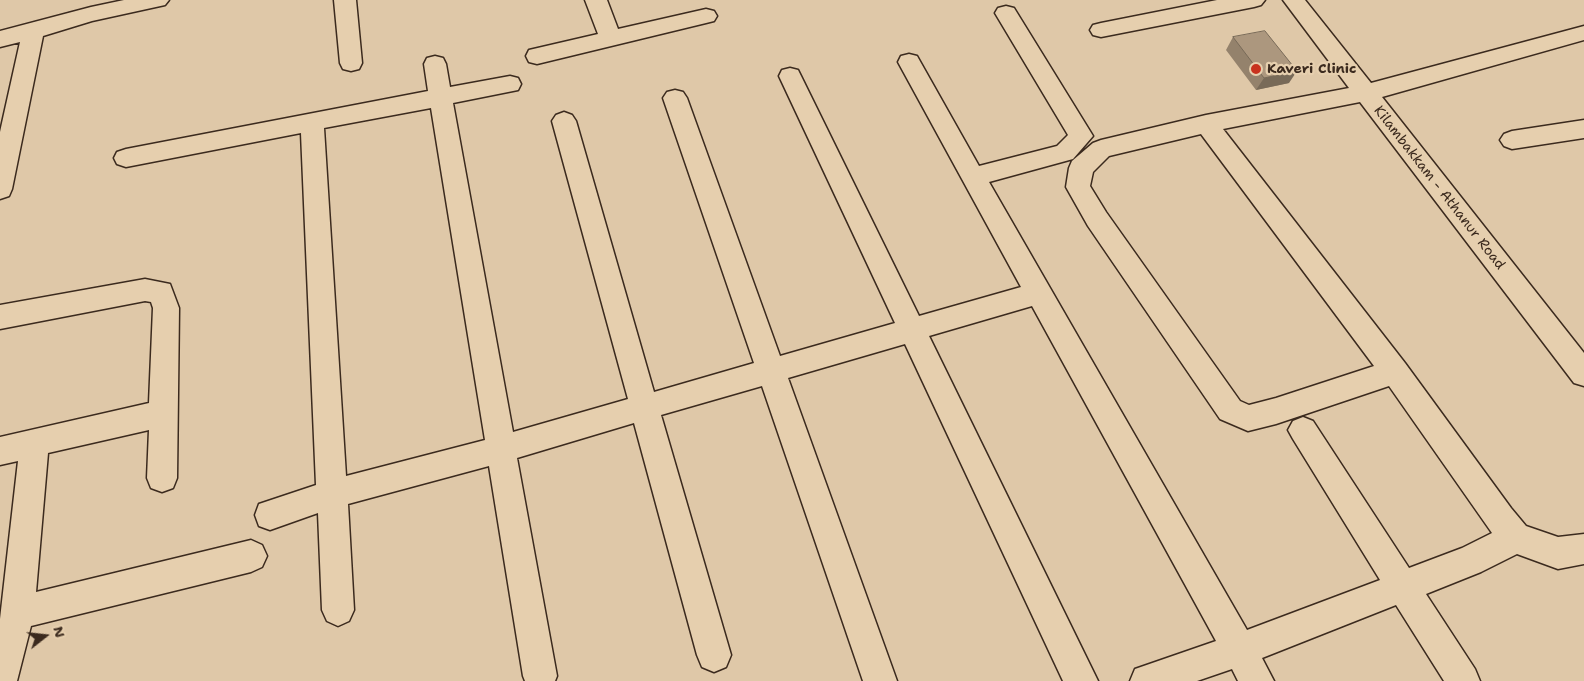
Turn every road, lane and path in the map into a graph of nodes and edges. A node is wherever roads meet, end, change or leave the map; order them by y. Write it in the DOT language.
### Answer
graph roads {
  1 [pos="158,0"];
  2 [pos="345,0"];
  3 [pos="596,0"];
  4 [pos="1254,0"];
  5 [pos="1294,0"];
  6 [pos="92,7"];
  7 [pos="1006,13"];
  8 [pos="706,16"];
  9 [pos="1101,30"];
  10 [pos="34,31"];
  11 [pos="1584,33"];
  12 [pos="0,38"];
  13 [pos="611,38"];
  14 [pos="537,56"];
  15 [pos="910,62"];
  16 [pos="351,63"];
  17 [pos="436,64"];
  18 [pos="790,76"];
  19 [pos="510,84"];
  20 [pos="1365,93"];
  21 [pos="441,97"];
  22 [pos="675,98"];
  23 [pos="564,121"];
  24 [pos="312,122"];
  25 [pos="1206,124"];
  26 [pos="1584,129"];
  27 [pos="1512,140"];
  28 [pos="5,142"];
  29 [pos="126,158"];
  30 [pos="973,177"];
  31 [pos="0,189"];
  32 [pos="1038,293"];
  33 [pos="0,317"];
  34 [pos="912,329"];
  35 [pos="771,369"];
  36 [pos="1395,372"];
  37 [pos="1584,374"];
  38 [pos="644,406"];
  39 [pos="164,413"];
  40 [pos="1303,430"];
  41 [pos="34,444"];
  42 [pos="501,449"];
  43 [pos="0,451"];
  44 [pos="162,478"];
  45 [pos="332,494"];
  46 [pos="270,515"];
  47 [pos="1516,538"];
  48 [pos="1584,549"];
  49 [pos="251,556"];
  50 [pos="1402,588"];
  51 [pos="338,610"];
  52 [pos="18,613"];
  53 [pos="1238,650"];
  54 [pos="714,656"];
  55 [pos="540,676"];
  56 [pos="0,681"];
  57 [pos="880,681"];
  58 [pos="1081,681"];
  59 [pos="1147,681"];
  60 [pos="1257,681"];
  61 [pos="1463,681"];
  1 -- 6 [label="street"];
  2 -- 16 [label="street"];
  3 -- 13 [label="street"];
  4 -- 9 [label="street"];
  5 -- 20 [label="street, Kilambakkam - Athanur Road"];
  6 -- 10 [label="street"];
  7 -- 30 [label="street"];
  8 -- 13 [label="street"];
  10 -- 12 [label="street"];
  10 -- 28 [label="street"];
  11 -- 20 [label="street"];
  13 -- 14 [label="street"];
  15 -- 30 [label="street"];
  17 -- 21 [label="street"];
  18 -- 34 [label="street"];
  19 -- 21 [label="street"];
  20 -- 25 [label="street"];
  20 -- 37 [label="street, Kilambakkam - Athanur Road"];
  21 -- 24 [label="street"];
  21 -- 42 [label="street"];
  22 -- 35 [label="street"];
  23 -- 38 [label="street"];
  24 -- 29 [label="street"];
  24 -- 45 [label="street"];
  25 -- 36 [label="street"];
  25 -- 36 [label="street"];
  26 -- 27 [label="street"];
  28 -- 31 [label="street"];
  30 -- 32 [label="street"];
  32 -- 34 [label="street"];
  32 -- 53 [label="street"];
  33 -- 39 [label="street"];
  34 -- 35 [label="street"];
  34 -- 58 [label="street"];
  35 -- 38 [label="street"];
  35 -- 57 [label="street"];
  36 -- 47 [label="street"];
  38 -- 42 [label="street"];
  38 -- 54 [label="street"];
  39 -- 41 [label="street"];
  39 -- 44 [label="street"];
  40 -- 50 [label="street"];
  41 -- 43 [label="street"];
  41 -- 52 [label="street"];
  42 -- 45 [label="street"];
  42 -- 55 [label="street"];
  45 -- 46 [label="street"];
  45 -- 51 [label="street"];
  47 -- 48 [label="street"];
  47 -- 50 [label="street"];
  49 -- 52 [label="street"];
  50 -- 53 [label="street"];
  50 -- 61 [label="street"];
  52 -- 56 [label="street"];
  53 -- 59 [label="street"];
  53 -- 60 [label="street"];
}
